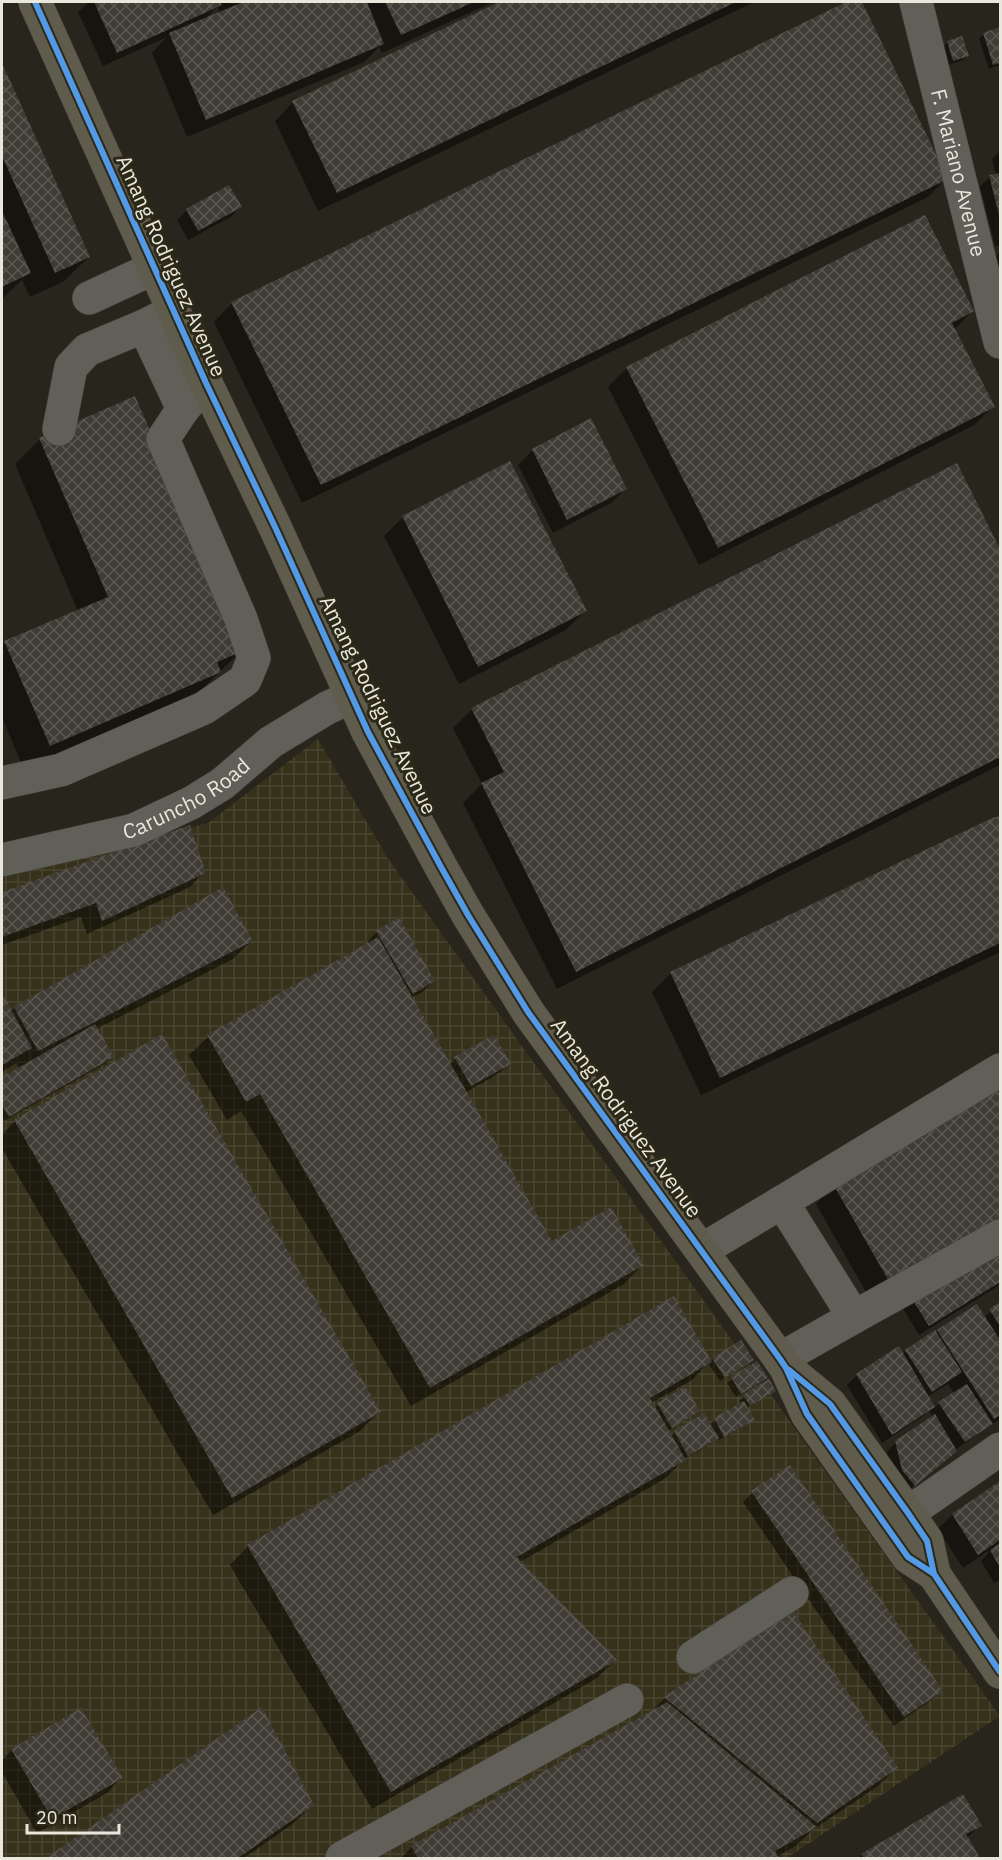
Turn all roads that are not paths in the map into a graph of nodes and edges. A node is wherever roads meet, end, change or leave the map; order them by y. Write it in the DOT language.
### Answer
graph roads {
  1 [pos="35,2"];
  2 [pos="916,2"];
  3 [pos="154,268"];
  4 [pos="89,298"];
  5 [pos="174,311"];
  6 [pos="144,326"];
  7 [pos="1000,342"];
  8 [pos="206,383"];
  9 [pos="183,409"];
  10 [pos="59,429"];
  11 [pos="353,696"];
  12 [pos="2,783"];
  13 [pos="2,860"];
  14 [pos="1000,1070"];
  15 [pos="782,1202"];
  16 [pos="1000,1236"];
  17 [pos="702,1250"];
  18 [pos="854,1317"];
  19 [pos="783,1364"];
  20 [pos="1000,1449"];
  21 [pos="908,1513"];
  22 [pos="934,1574"];
  23 [pos="792,1593"];
  24 [pos="693,1657"];
  25 [pos="1000,1672"];
  26 [pos="627,1700"];
  27 [pos="342,1858"];
  1 -- 3 [label="main road, Amang Rodriguez Avenue"];
  2 -- 7 [label="street, F. Mariano Avenue"];
  3 -- 4 [label="street"];
  3 -- 5 [label="main road, Amang Rodriguez Avenue"];
  5 -- 6 [label="street"];
  5 -- 8 [label="main road, Amang Rodriguez Avenue"];
  6 -- 9 [label="street"];
  6 -- 10 [label="street"];
  8 -- 9 [label="street"];
  8 -- 11 [label="main road, Amang Rodriguez Avenue"];
  9 -- 12 [label="street"];
  11 -- 13 [label="street, Caruncho Road"];
  11 -- 17 [label="main road, Amang Rodriguez Avenue"];
  14 -- 15 [label="street"];
  15 -- 17 [label="street"];
  15 -- 18 [label="street"];
  16 -- 18 [label="street"];
  17 -- 19 [label="main road, Amang Rodriguez Avenue"];
  18 -- 19 [label="street"];
  19 -- 21 [label="main road, Amang Rodriguez Avenue"];
  19 -- 22 [label="main road, Amang Rodriguez Avenue"];
  20 -- 21 [label="street"];
  21 -- 22 [label="main road, Amang Rodriguez Avenue"];
  22 -- 25 [label="main road, Amang Rodriguez Avenue"];
  23 -- 24 [label="street"];
  26 -- 27 [label="street"];
}
